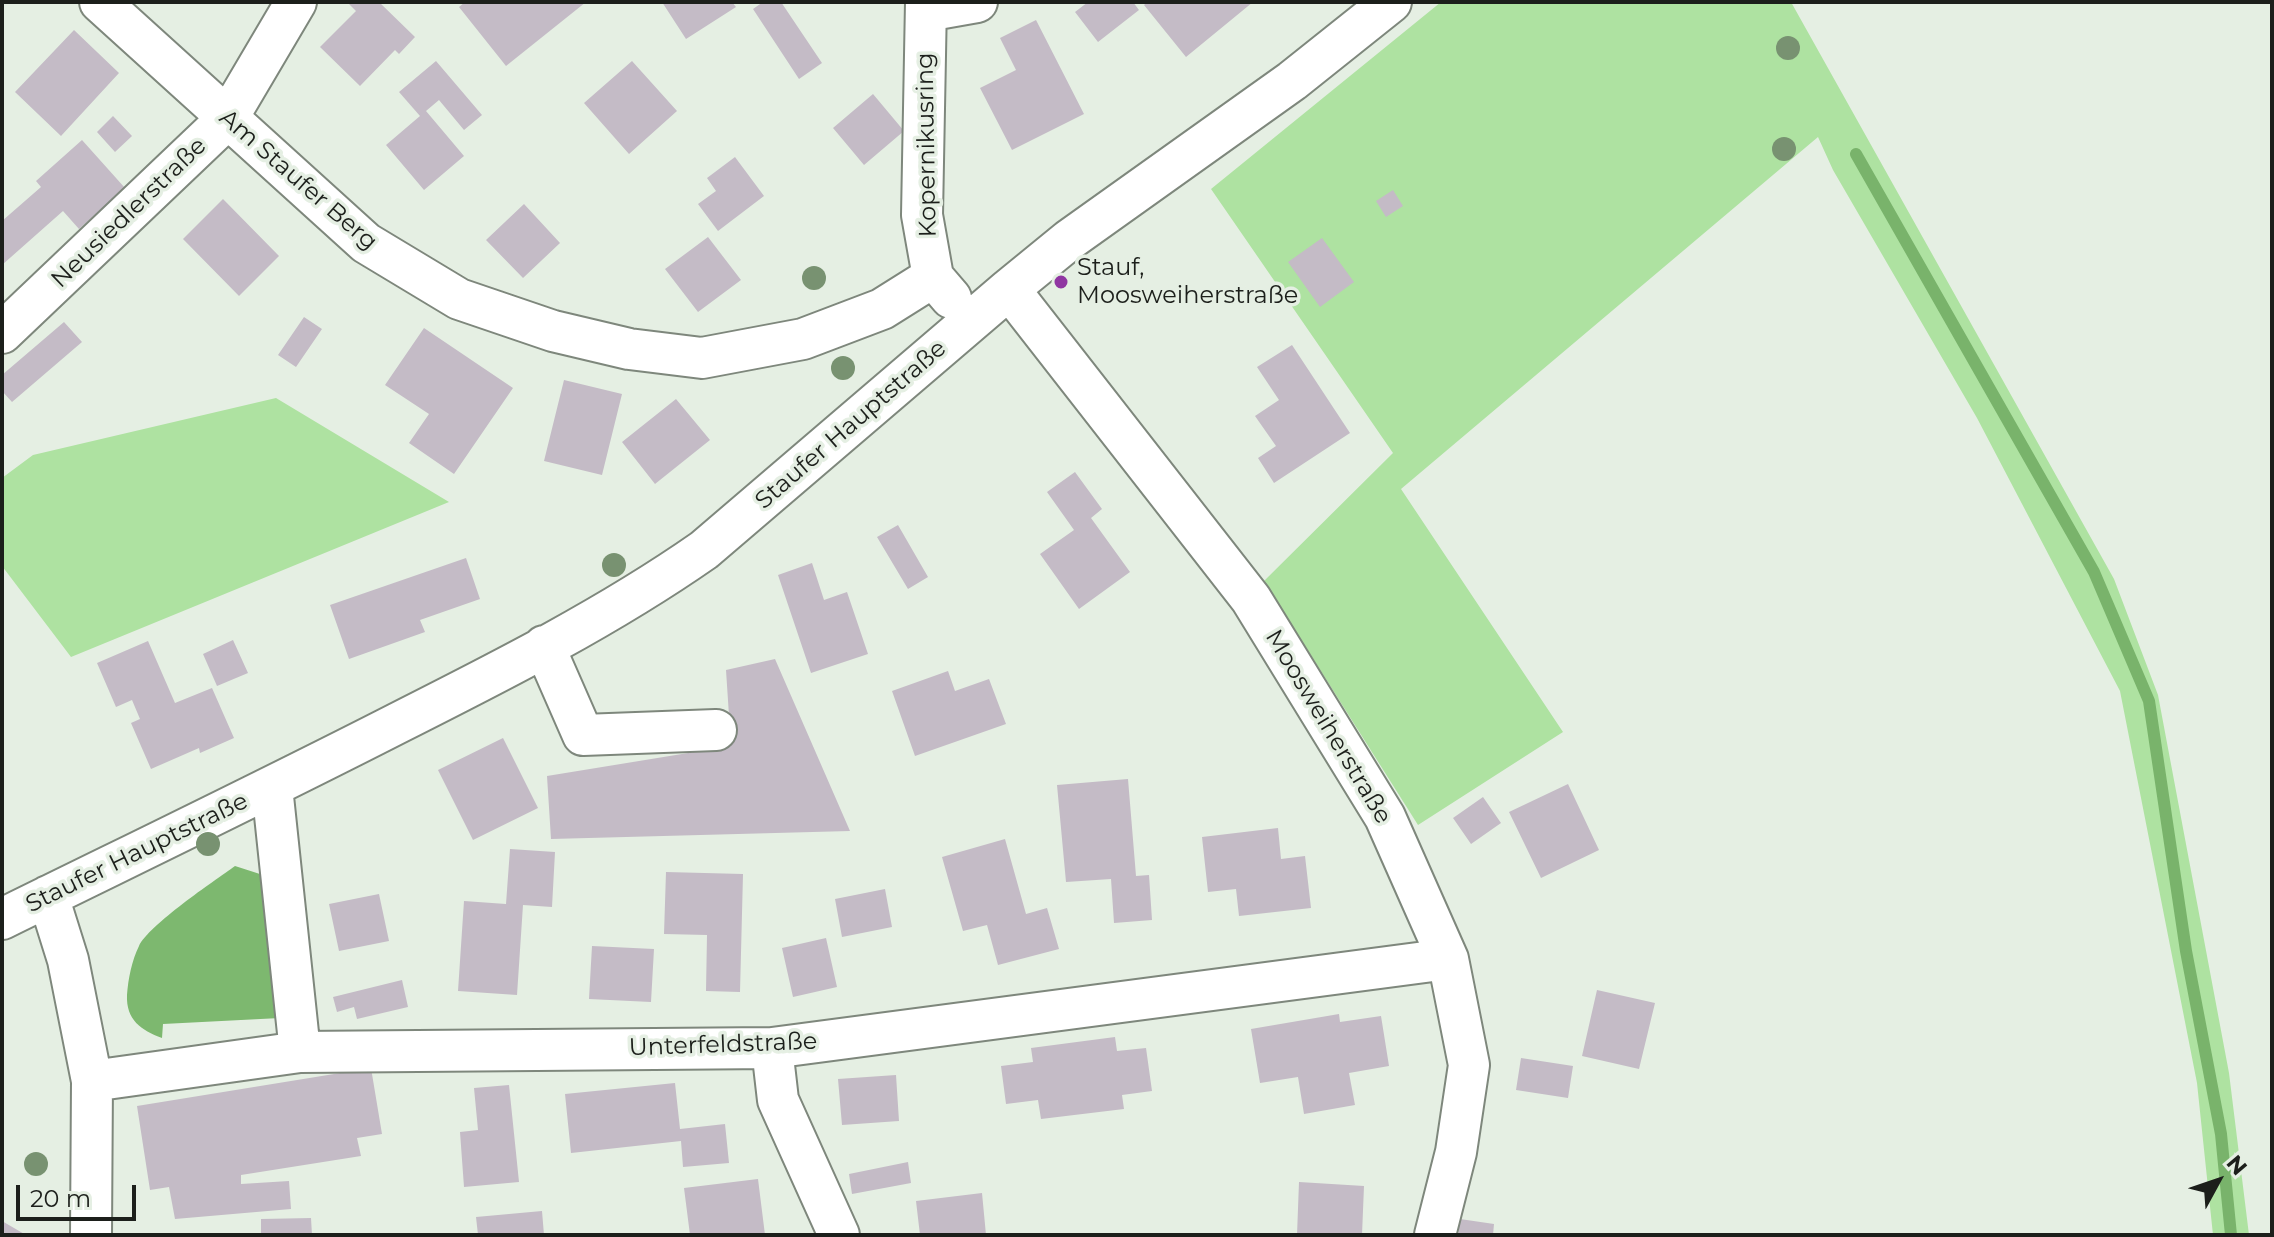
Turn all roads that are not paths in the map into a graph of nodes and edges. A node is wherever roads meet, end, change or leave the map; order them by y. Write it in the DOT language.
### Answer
graph roads {
  1 [pos="100,2"];
  2 [pos="296,2"];
  3 [pos="977,2"];
  4 [pos="1391,2"];
  5 [pos="926,6"];
  6 [pos="227,119"];
  7 [pos="933,277"];
  8 [pos="1009,289"];
  9 [pos="972,322"];
  10 [pos="2,333"];
  11 [pos="544,646"];
  12 [pos="716,730"];
  13 [pos="272,787"];
  14 [pos="48,896"];
  15 [pos="2,919"];
  16 [pos="1448,959"];
  17 [pos="772,1048"];
  18 [pos="300,1052"];
  19 [pos="92,1081"];
  20 [pos="91,1235"];
  21 [pos="839,1235"];
  22 [pos="1435,1235"];
  1 -- 6 [label="street, Am Staufer Berg"];
  2 -- 6 [label="street, Neusiedlerstraße"];
  3 -- 5 [label="street"];
  4 -- 8 [label="street, Staufer Hauptstraße"];
  5 -- 7 [label="street, Kopernikusring"];
  6 -- 7 [label="street, Am Staufer Berg"];
  6 -- 10 [label="street, Neusiedlerstraße"];
  7 -- 9 [label="street"];
  8 -- 9 [label="street, Staufer Hauptstraße"];
  8 -- 16 [label="street, Moosweiherstraße"];
  9 -- 11 [label="street, Staufer Hauptstraße"];
  11 -- 12 [label="street"];
  11 -- 13 [label="street, Staufer Hauptstraße"];
  13 -- 14 [label="street, Staufer Hauptstraße"];
  13 -- 18 [label="street, Staufer Hauptstraße"];
  14 -- 15 [label="street, Staufer Hauptstraße"];
  14 -- 19 [label="street"];
  16 -- 17 [label="street, Unterfeldstraße"];
  16 -- 22 [label="street, Moosweiherstraße"];
  17 -- 18 [label="street, Unterfeldstraße"];
  17 -- 21 [label="street"];
  18 -- 19 [label="street, Unterfeldstraße"];
  19 -- 20 [label="street"];
}
